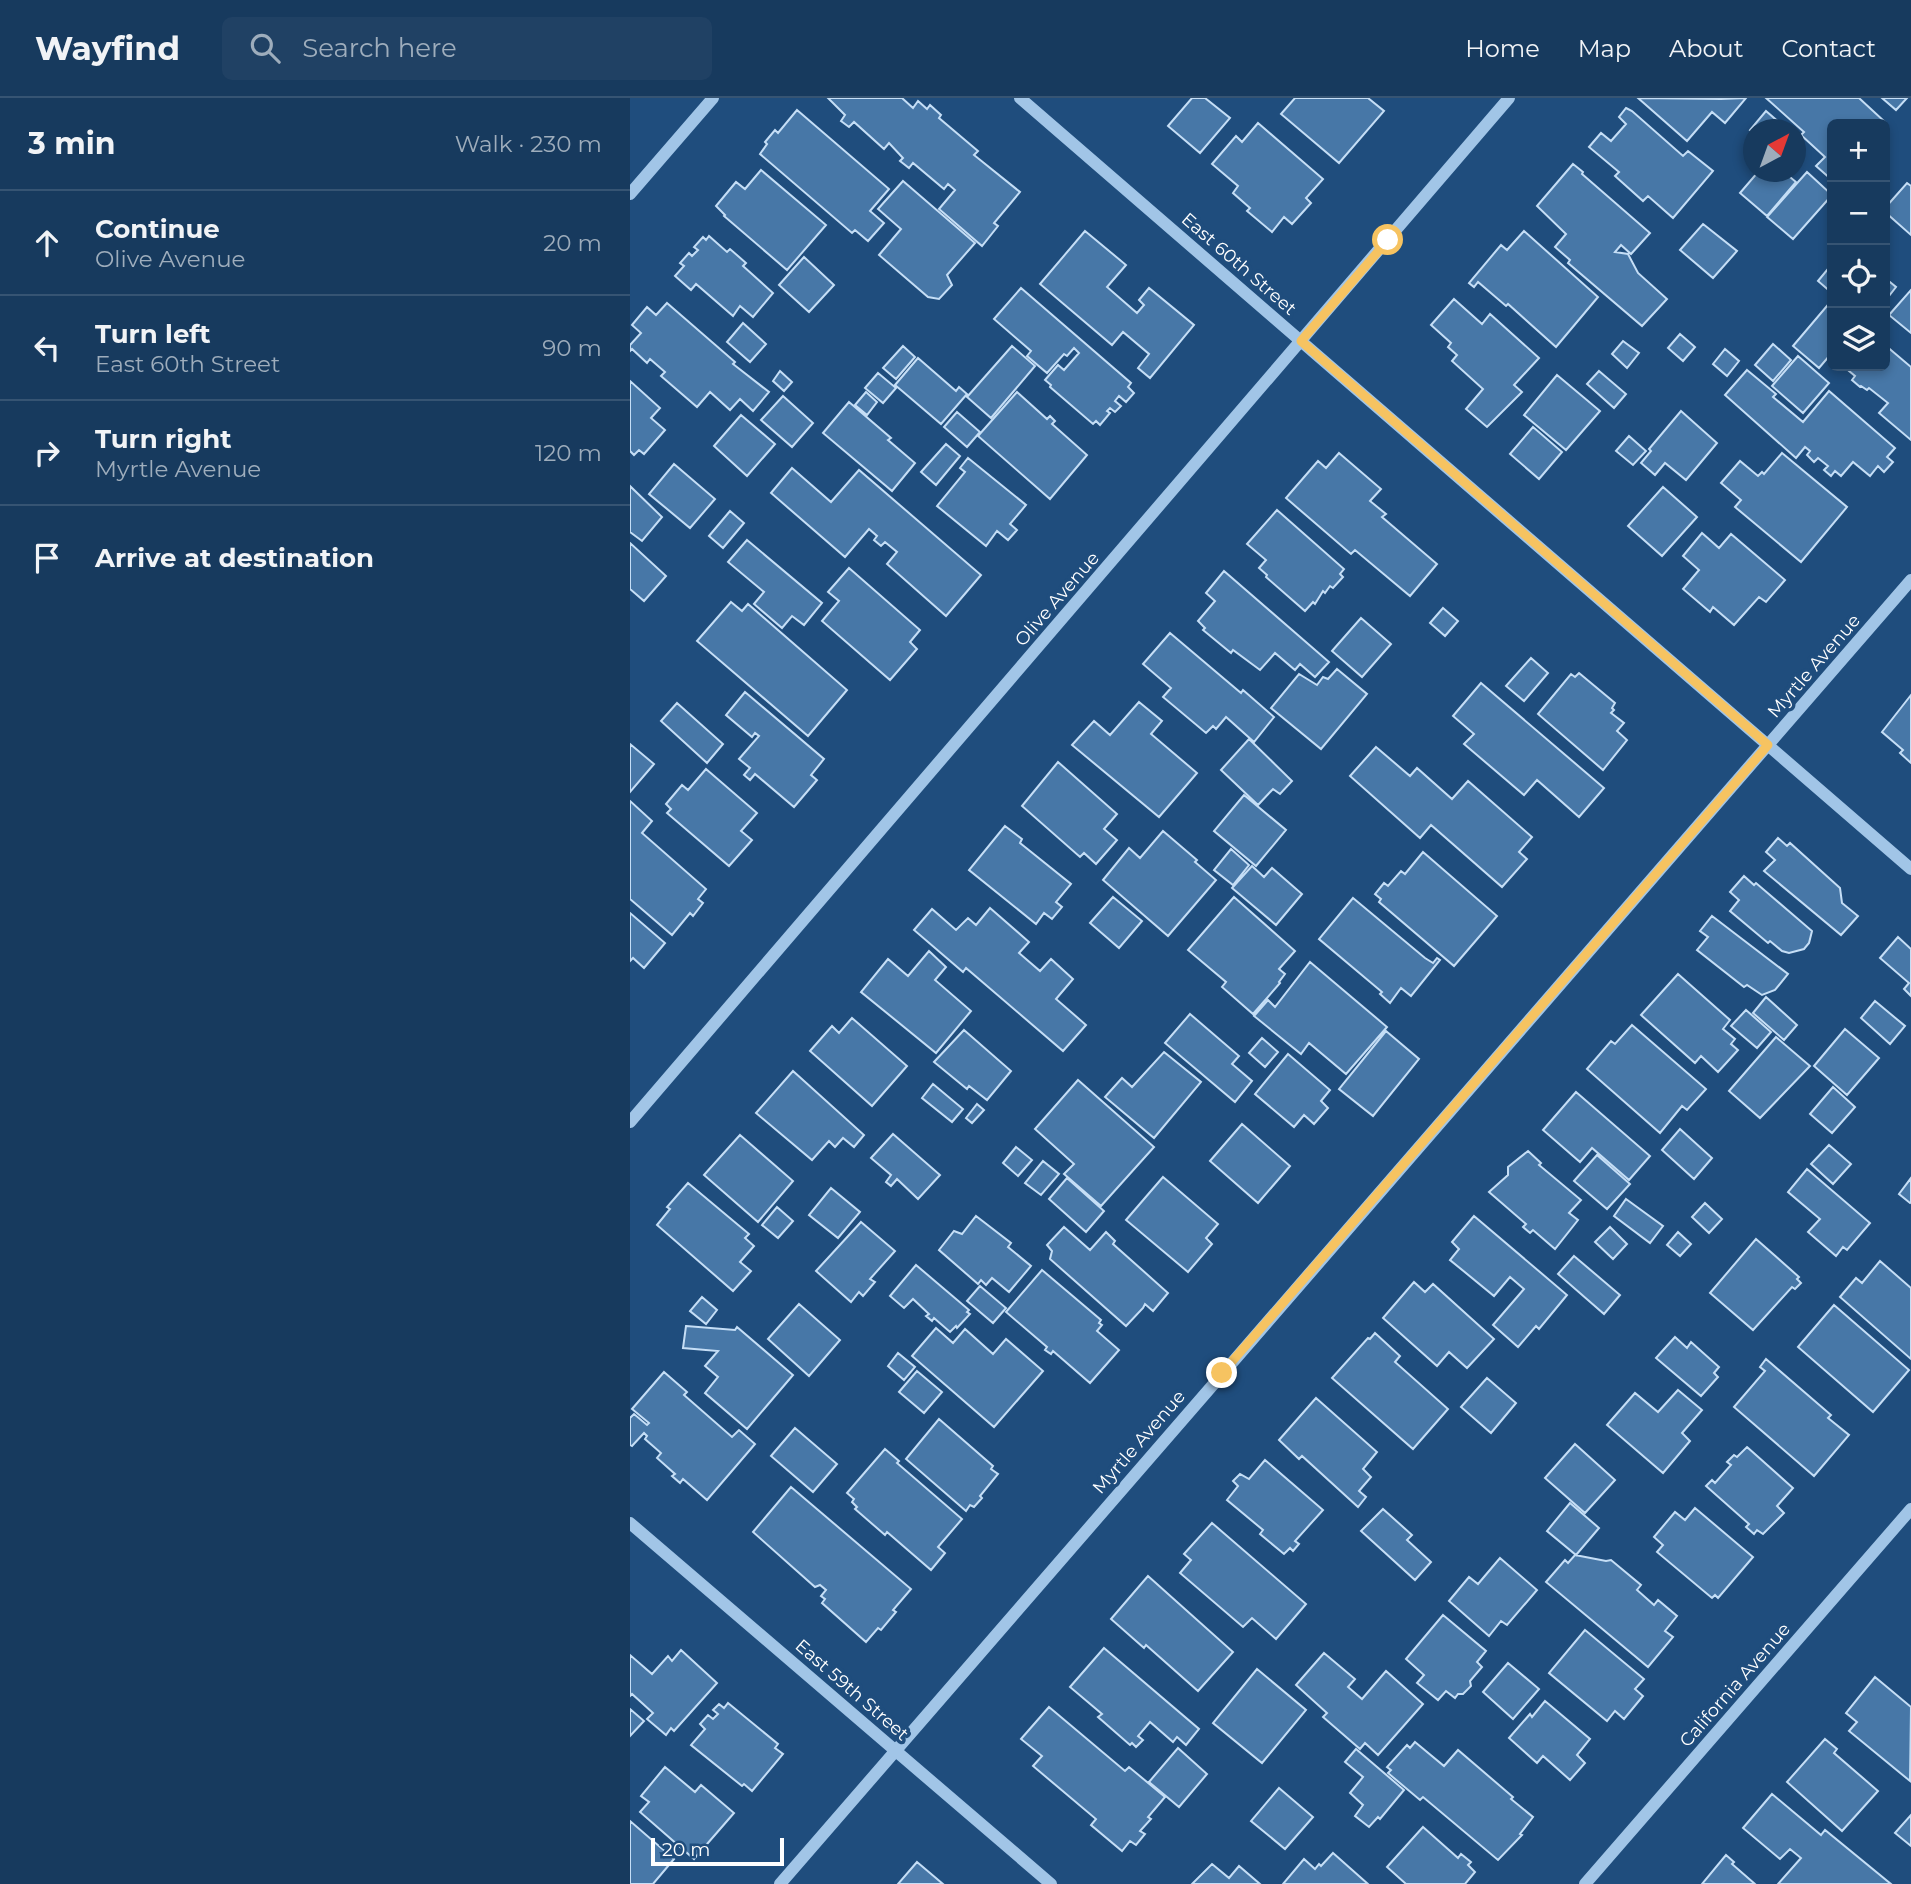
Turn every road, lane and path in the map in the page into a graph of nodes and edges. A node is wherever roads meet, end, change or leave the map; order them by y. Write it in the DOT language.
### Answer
graph roads {
  1 [pos="713,98"];
  2 [pos="1020,98"];
  3 [pos="1509,98"];
  4 [pos="630,194"];
  5 [pos="1301,341"];
  6 [pos="1911,580"];
  7 [pos="1768,745"];
  8 [pos="1911,869"];
  9 [pos="630,1122"];
  10 [pos="1911,1509"];
  11 [pos="630,1523"];
  12 [pos="894,1750"];
  13 [pos="780,1884"];
  14 [pos="1051,1884"];
  15 [pos="1585,1884"];
  1 -- 4 [label="street"];
  2 -- 5 [label="street, East 60th Street"];
  3 -- 5 [label="street, Olive Avenue"];
  5 -- 7 [label="street, East 60th Street"];
  5 -- 9 [label="street, Olive Avenue"];
  6 -- 7 [label="street, Myrtle Avenue"];
  7 -- 8 [label="street, East 60th Street"];
  7 -- 12 [label="street, Myrtle Avenue"];
  10 -- 15 [label="street, California Avenue"];
  11 -- 12 [label="street, East 59th Street"];
  12 -- 13 [label="street, Myrtle Avenue"];
  12 -- 14 [label="street, East 59th Street"];
}
